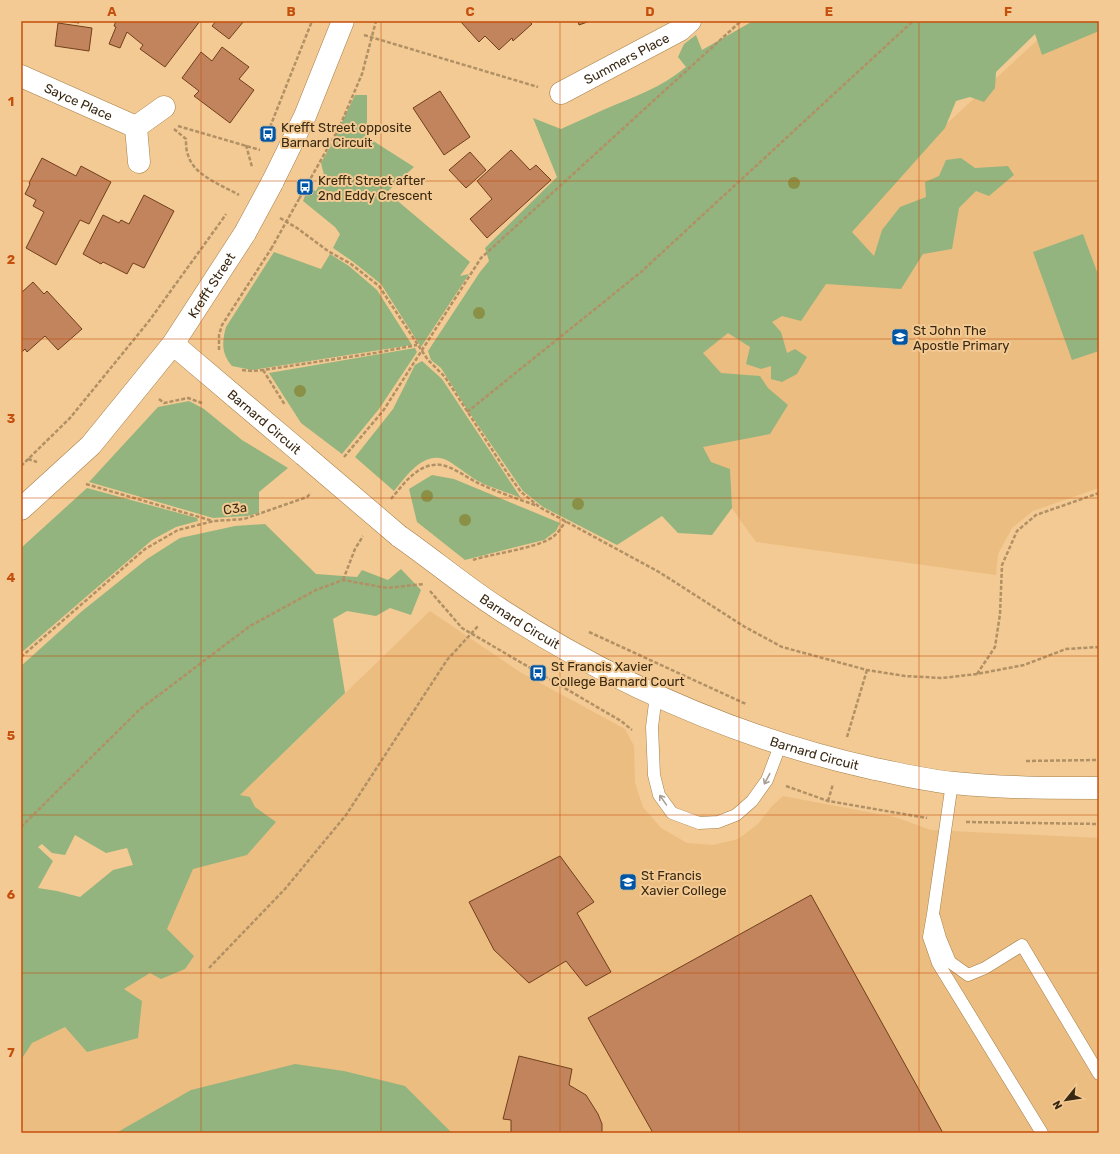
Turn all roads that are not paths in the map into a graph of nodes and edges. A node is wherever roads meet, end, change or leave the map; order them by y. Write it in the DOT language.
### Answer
graph roads {
  1 [pos="690,21"];
  2 [pos="342,25"];
  3 [pos="21,76"];
  4 [pos="561,94"];
  5 [pos="170,120"];
  6 [pos="136,128"];
  7 [pos="139,162"];
  8 [pos="173,344"];
  9 [pos="21,509"];
  10 [pos="656,695"];
  11 [pos="781,743"];
  12 [pos="952,783"];
  13 [pos="1099,788"];
  14 [pos="934,914"];
  15 [pos="1099,1074"];
  16 [pos="1042,1133"];
  1 -- 4 [label="street, Summers Place"];
  2 -- 8 [label="street, Krefft Street, bridge"];
  3 -- 6 [label="street, Sayce Place"];
  5 -- 6 [label="street"];
  6 -- 7 [label="street"];
  8 -- 9 [label="street, Krefft Street"];
  8 -- 10 [label="street, Barnard Circuit, bridge"];
  10 -- 11 [label="street, Barnard Circuit"];
  11 -- 10 [label="lane, one-way"];
  11 -- 12 [label="street, Barnard Circuit"];
  12 -- 13 [label="street, Barnard Circuit"];
  12 -- 14 [label="lane"];
  14 -- 15 [label="lane"];
  14 -- 16 [label="lane"];
}
